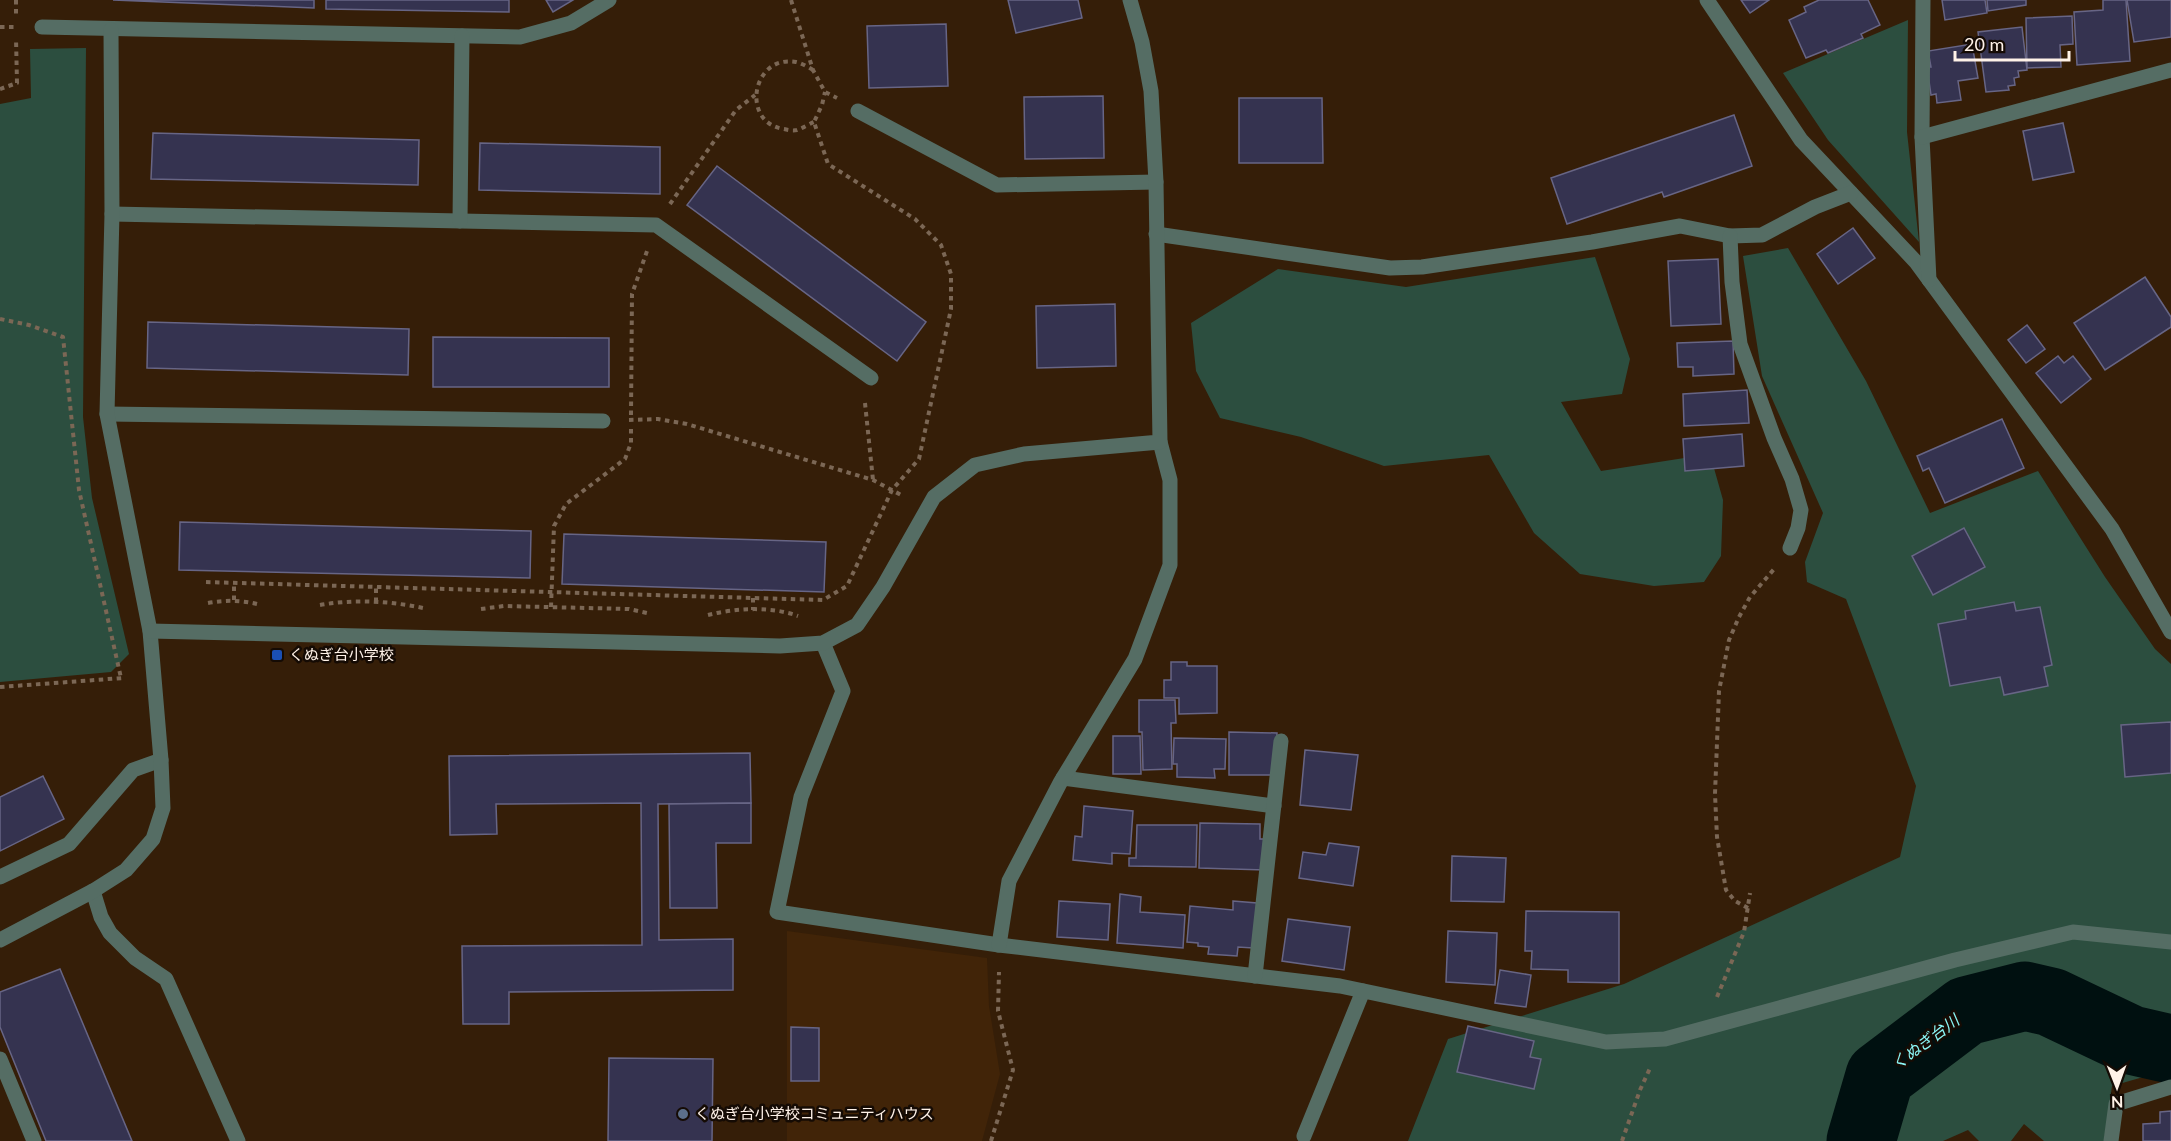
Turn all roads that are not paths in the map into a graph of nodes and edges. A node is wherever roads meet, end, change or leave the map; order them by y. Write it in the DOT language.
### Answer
graph roads {
  1 [pos="609,0"];
  2 [pos="1130,0"];
  3 [pos="1707,0"];
  4 [pos="1923,0"];
  5 [pos="42,27"];
  6 [pos="111,30"];
  7 [pos="462,36"];
  8 [pos="2171,70"];
  9 [pos="858,111"];
  10 [pos="1922,136"];
  11 [pos="1156,182"];
  12 [pos="1851,193"];
  13 [pos="112,214"];
  14 [pos="460,221"];
  15 [pos="1156,234"];
  16 [pos="1730,236"];
  17 [pos="1929,280"];
  18 [pos="866,374"];
  19 [pos="107,414"];
  20 [pos="603,421"];
  21 [pos="1160,442"];
  22 [pos="1790,549"];
  23 [pos="150,631"];
  24 [pos="2171,632"];
  25 [pos="823,643"];
  26 [pos="1281,741"];
  27 [pos="161,760"];
  28 [pos="1064,778"];
  29 [pos="1274,806"];
  30 [pos="0,877"];
  31 [pos="93,891"];
  32 [pos="0,940"];
  33 [pos="2171,942"];
  34 [pos="999,945"];
  35 [pos="1255,976"];
  36 [pos="1363,991"];
  37 [pos="0,1059"];
  38 [pos="2171,1087"];
  39 [pos="1304,1136"];
  40 [pos="34,1141"];
  41 [pos="238,1141"];
  42 [pos="2111,1141"];
  1 -- 7 [label="street"];
  2 -- 11 [label="street"];
  3 -- 12 [label="street"];
  4 -- 10 [label="street"];
  5 -- 6 [label="street"];
  6 -- 7 [label="street"];
  6 -- 13 [label="street"];
  7 -- 14 [label="street"];
  8 -- 10 [label="street"];
  9 -- 11 [label="street"];
  10 -- 17 [label="street"];
  11 -- 15 [label="street"];
  12 -- 16 [label="street"];
  12 -- 17 [label="street"];
  13 -- 14 [label="street"];
  13 -- 19 [label="street"];
  14 -- 18 [label="street"];
  15 -- 16 [label="street"];
  15 -- 21 [label="street"];
  16 -- 22 [label="street"];
  17 -- 24 [label="street"];
  19 -- 20 [label="street"];
  19 -- 23 [label="street"];
  21 -- 25 [label="street"];
  21 -- 28 [label="street"];
  23 -- 25 [label="street"];
  23 -- 27 [label="street"];
  25 -- 34 [label="street"];
  26 -- 29 [label="street"];
  27 -- 30 [label="street"];
  27 -- 31 [label="street"];
  28 -- 29 [label="street"];
  28 -- 34 [label="street"];
  29 -- 35 [label="street"];
  31 -- 32 [label="street"];
  31 -- 41 [label="street"];
  33 -- 36 [label="street"];
  34 -- 35 [label="street"];
  35 -- 36 [label="street"];
  36 -- 39 [label="street"];
  37 -- 40 [label="street"];
  38 -- 42 [label="street"];
}
